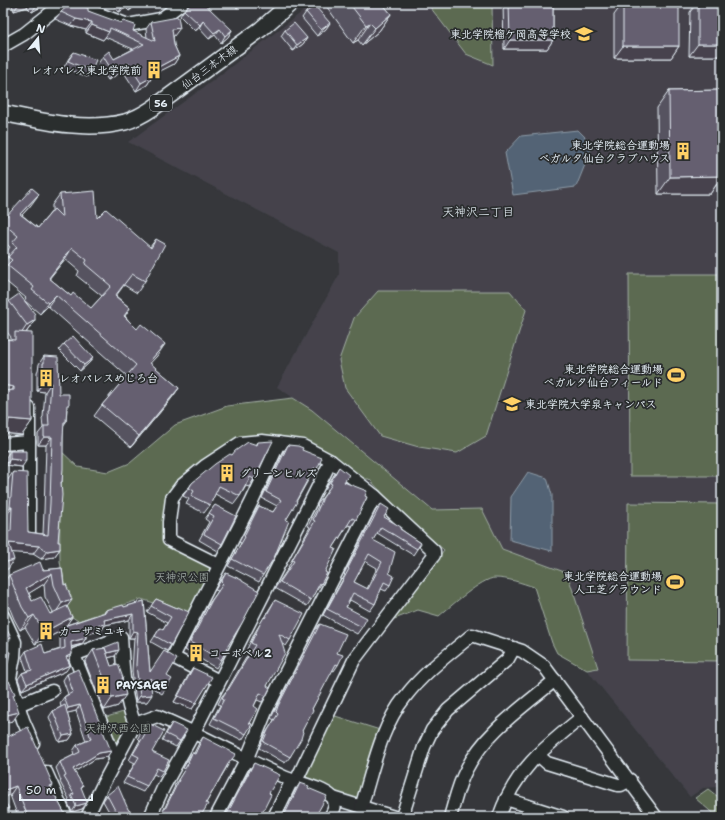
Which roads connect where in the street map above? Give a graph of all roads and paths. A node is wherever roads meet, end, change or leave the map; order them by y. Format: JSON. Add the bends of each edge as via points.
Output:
{"nodes":[{"id":1,"x":63,"y":3,"type":"edge"},
{"id":2,"x":71,"y":3,"type":"edge"},
{"id":3,"x":182,"y":3,"type":"edge"},
{"id":4,"x":288,"y":4,"type":"edge"},
{"id":5,"x":3,"y":46,"type":"edge"},
{"id":6,"x":3,"y":113,"type":"edge"},
{"id":7,"x":29,"y":395,"type":"edge"},
{"id":8,"x":29,"y":442,"type":"junction"},
{"id":9,"x":279,"y":443,"type":"junction"},
{"id":10,"x":3,"y":444,"type":"edge"},
{"id":11,"x":331,"y":461,"type":"junction"},
{"id":12,"x":375,"y":496,"type":"junction"},
{"id":13,"x":29,"y":533,"type":"edge"},
{"id":14,"x":219,"y":565,"type":"junction"},
{"id":15,"x":3,"y":616,"type":"edge"},
{"id":16,"x":514,"y":648,"type":"junction"},
{"id":17,"x":555,"y":680,"type":"junction"},
{"id":18,"x":219,"y":681,"type":"junction"},
{"id":19,"x":52,"y":691,"type":"dead end"},
{"id":20,"x":18,"y":705,"type":"junction"},
{"id":21,"x":582,"y":717,"type":"junction"},
{"id":22,"x":135,"y":724,"type":"junction"},
{"id":23,"x":194,"y":732,"type":"junction"},
{"id":24,"x":538,"y":755,"type":"junction"},
{"id":25,"x":247,"y":758,"type":"junction"},
{"id":26,"x":116,"y":760,"type":"junction"},
{"id":27,"x":294,"y":780,"type":"junction"},
{"id":28,"x":630,"y":780,"type":"junction"},
{"id":29,"x":332,"y":798,"type":"junction"},
{"id":30,"x":506,"y":799,"type":"junction"},
{"id":31,"x":362,"y":807,"type":"junction"},
{"id":32,"x":66,"y":817,"type":"edge"},
{"id":33,"x":87,"y":817,"type":"edge"},
{"id":34,"x":150,"y":817,"type":"edge"},
{"id":35,"x":216,"y":817,"type":"edge"},
{"id":36,"x":274,"y":817,"type":"edge"},
{"id":37,"x":330,"y":817,"type":"edge"},
{"id":38,"x":394,"y":817,"type":"edge"},
{"id":39,"x":402,"y":817,"type":"edge"},
{"id":40,"x":450,"y":817,"type":"edge"},
{"id":41,"x":498,"y":817,"type":"edge"},
{"id":42,"x":563,"y":817,"type":"edge"},
{"id":43,"x":656,"y":817,"type":"edge"}],
"edges":[{"from":1,"to":5,"type":"street","via":[[24,34]]},
{"from":2,"to":3,"type":"street","via":[[128,25],[160,19]]},
{"from":4,"to":6,"type":"main road","name":"仙台三本木線","number":"56","via":[[261,29],[153,108],[125,122],[96,126],[70,125]]},
{"from":7,"to":8,"type":"street"},
{"from":8,"to":10,"type":"street"},
{"from":8,"to":13,"type":"street"},
{"from":9,"to":11,"type":"street","via":[[303,446]]},
{"from":9,"to":14,"type":"street"},
{"from":9,"to":14,"type":"street","via":[[240,443],[199,471],[181,486],[172,498],[169,540]]},
{"from":11,"to":12,"type":"street"},
{"from":11,"to":18,"type":"street"},
{"from":12,"to":25,"type":"street","via":[[267,709]]},
{"from":12,"to":27,"type":"street","via":[[434,551],[434,556],[354,660]]},
{"from":14,"to":18,"type":"street","via":[[173,657]]},
{"from":15,"to":20,"type":"street","via":[[15,642],[10,678]]},
{"from":16,"to":17,"type":"street","via":[[540,662]]},
{"from":16,"to":31,"type":"street","via":[[472,635],[421,679],[405,696],[388,724]]},
{"from":16,"to":39,"type":"street","via":[[508,659],[448,710],[432,730],[424,747]]},
{"from":17,"to":21,"type":"street"},
{"from":17,"to":40,"type":"street","via":[[503,724],[478,751],[465,772]]},
{"from":18,"to":23,"type":"street"},
{"from":19,"to":20,"type":"street"},
{"from":20,"to":32,"type":"street"},
{"from":21,"to":24,"type":"street"},
{"from":21,"to":28,"type":"street"},
{"from":22,"to":23,"type":"street","via":[[157,716]]},
{"from":22,"to":26,"type":"street"},
{"from":22,"to":26,"type":"street","via":[[125,691],[121,637],[74,655]]},
{"from":23,"to":25,"type":"street"},
{"from":23,"to":34,"type":"street"},
{"from":24,"to":28,"type":"street","via":[[547,763],[618,785]]},
{"from":24,"to":30,"type":"street","via":[[520,774]]},
{"from":25,"to":27,"type":"street"},
{"from":25,"to":35,"type":"street"},
{"from":26,"to":33,"type":"street"},
{"from":27,"to":29,"type":"street"},
{"from":27,"to":36,"type":"street"},
{"from":28,"to":43,"type":"street"},
{"from":29,"to":31,"type":"street"},
{"from":29,"to":37,"type":"street","via":[[335,807]]},
{"from":30,"to":41,"type":"street"},
{"from":30,"to":42,"type":"street"},
{"from":31,"to":38,"type":"street"}]}
